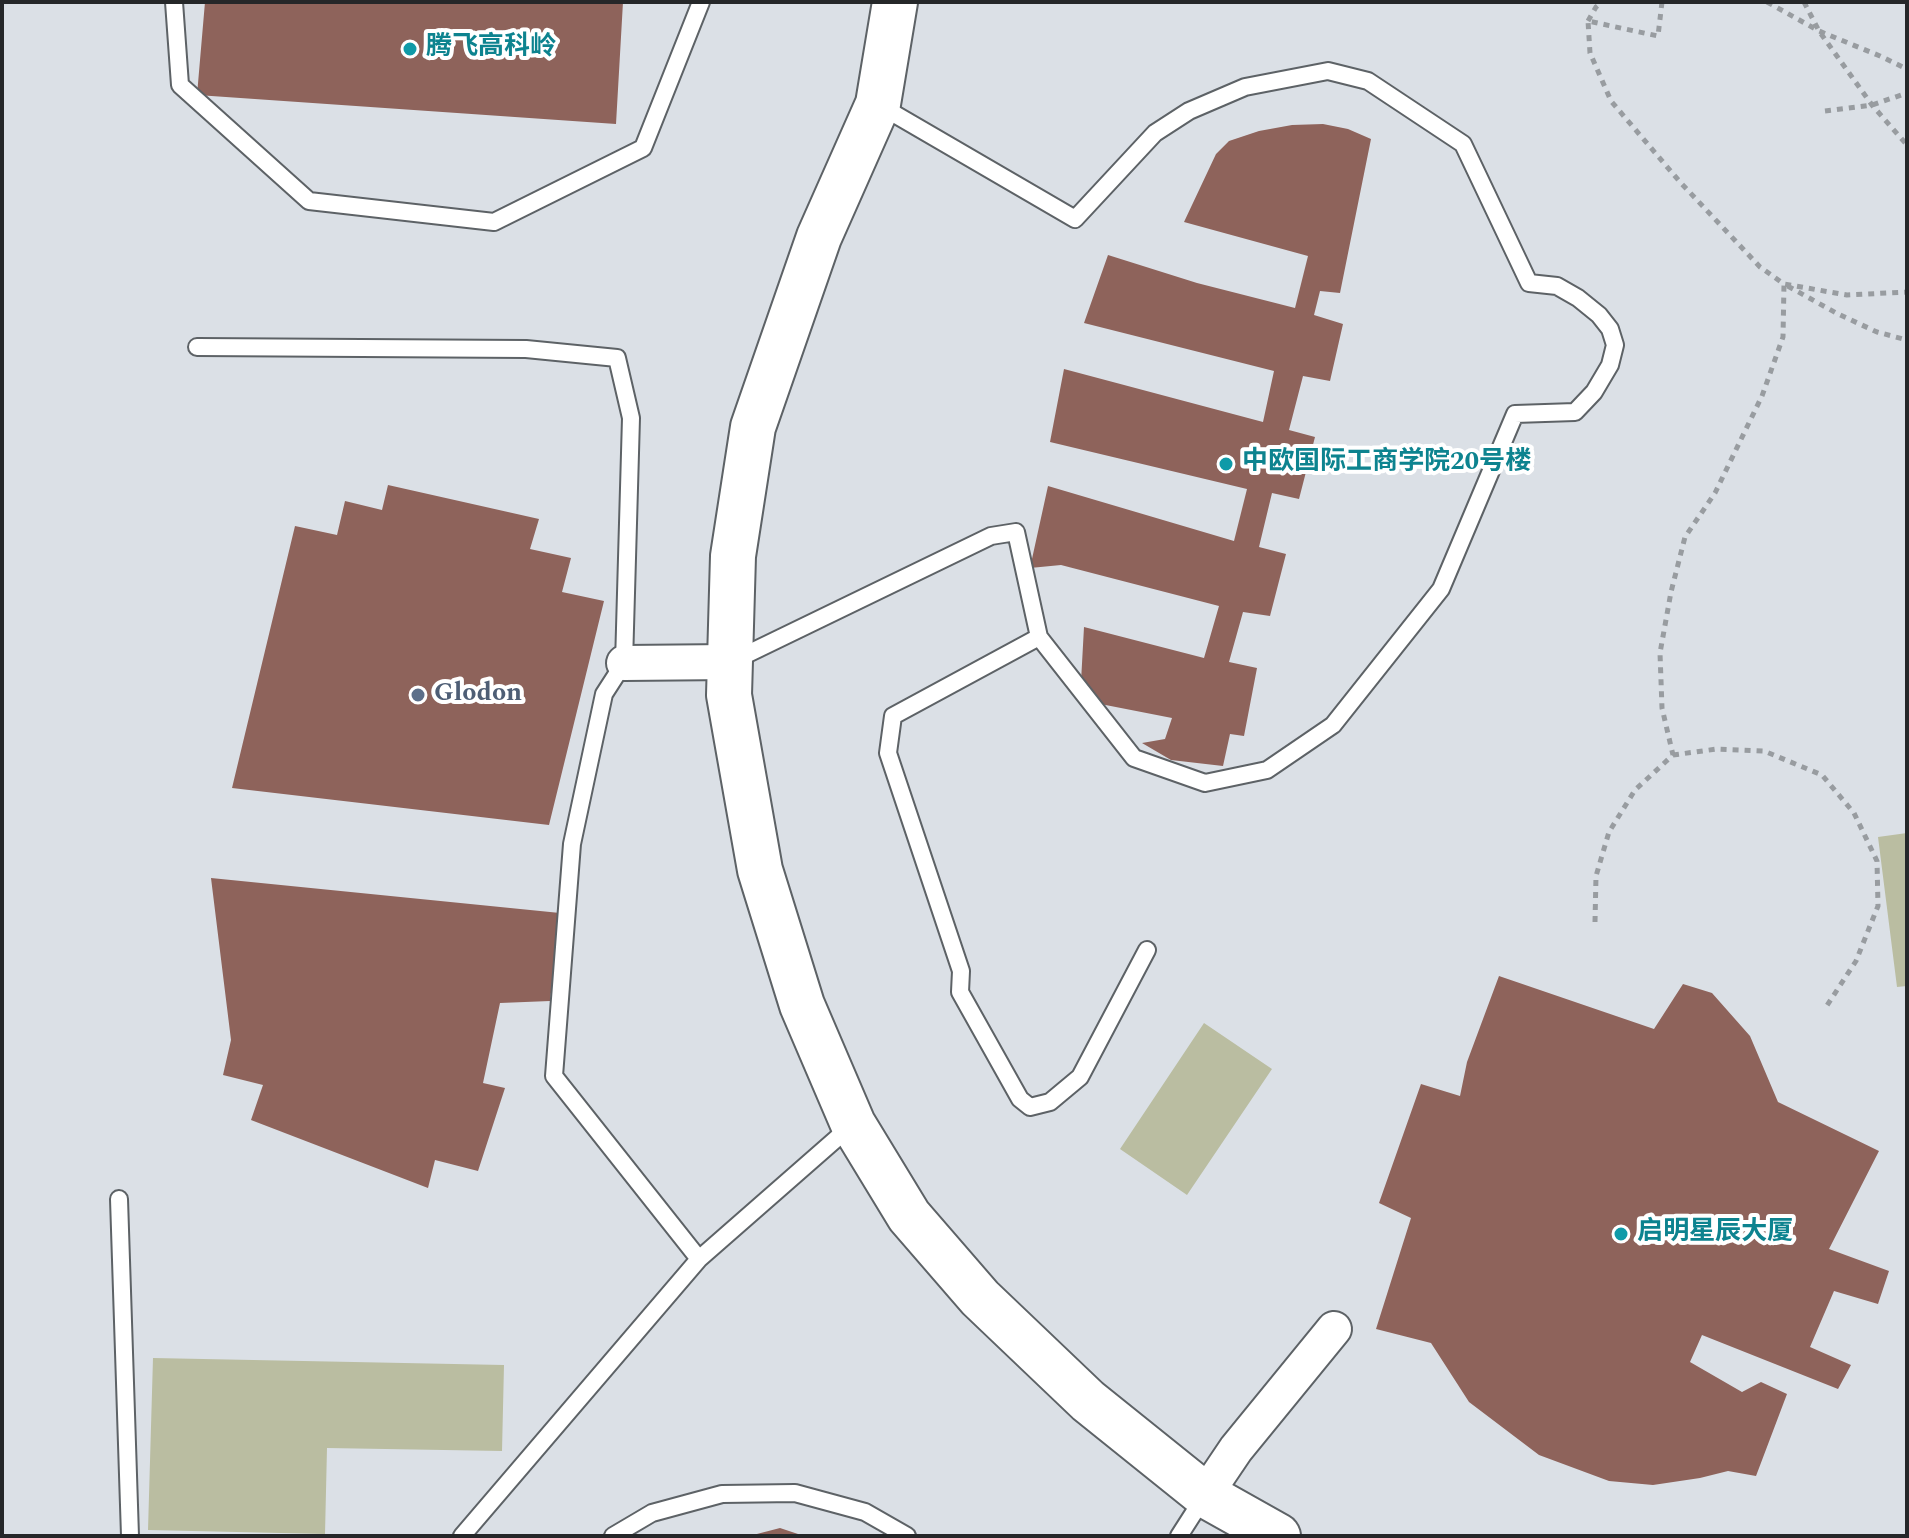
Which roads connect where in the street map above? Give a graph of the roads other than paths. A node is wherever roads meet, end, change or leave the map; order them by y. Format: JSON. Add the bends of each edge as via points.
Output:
{"nodes":[{"id":1,"x":174,"y":2,"type":"edge"},
{"id":2,"x":701,"y":2,"type":"edge"},
{"id":3,"x":895,"y":2,"type":"edge"},
{"id":4,"x":878,"y":104,"type":"junction"},
{"id":5,"x":197,"y":347,"type":"dead end"},
{"id":6,"x":1039,"y":637,"type":"junction"},
{"id":7,"x":730,"y":662,"type":"junction"},
{"id":8,"x":624,"y":663,"type":"junction"},
{"id":9,"x":1147,"y":950,"type":"dead end"},
{"id":10,"x":853,"y":1124,"type":"junction"},
{"id":11,"x":119,"y":1199,"type":"dead end"},
{"id":12,"x":699,"y":1259,"type":"junction"},
{"id":13,"x":1334,"y":1329,"type":"dead end"},
{"id":14,"x":1205,"y":1495,"type":"junction"},
{"id":15,"x":130,"y":1536,"type":"edge"},
{"id":16,"x":462,"y":1536,"type":"edge"},
{"id":17,"x":613,"y":1536,"type":"edge"},
{"id":18,"x":907,"y":1536,"type":"edge"},
{"id":19,"x":1179,"y":1536,"type":"edge"},
{"id":20,"x":1278,"y":1536,"type":"edge"}],
"edges":[{"from":1,"to":2,"type":"lane","via":[[180,85],[309,201],[494,222],[643,148]]},
{"from":3,"to":4,"type":"street"},
{"from":4,"to":6,"type":"lane","via":[[1075,219],[1155,133],[1189,111],[1245,87],[1328,71],[1368,81],[1463,144],[1529,283],[1557,286],[1578,298],[1599,315],[1615,345],[1594,392],[1575,412],[1515,414],[1441,589],[1333,725],[1267,770],[1205,783],[1134,758]]},
{"from":4,"to":7,"type":"street","via":[[819,237],[753,427],[733,556]]},
{"from":5,"to":8,"type":"lane","via":[[526,349],[617,358],[631,418]]},
{"from":6,"to":7,"type":"lane","via":[[1016,532],[991,536]]},
{"from":6,"to":9,"type":"lane","via":[[893,716],[888,753],[961,971],[960,992],[1020,1099],[1030,1107],[1050,1102],[1080,1077]]},
{"from":7,"to":8,"type":"street"},
{"from":7,"to":10,"type":"street","via":[[729,695],[760,870],[802,1005]]},
{"from":8,"to":12,"type":"lane","via":[[604,694],[572,844],[554,1076]]},
{"from":10,"to":12,"type":"lane"},
{"from":10,"to":14,"type":"street","via":[[909,1216],[980,1298],[1088,1401]]},
{"from":11,"to":15,"type":"lane"},
{"from":12,"to":16,"type":"lane"},
{"from":13,"to":14,"type":"street"},
{"from":14,"to":19,"type":"lane"},
{"from":14,"to":20,"type":"street"},
{"from":17,"to":18,"type":"lane","via":[[652,1513],[722,1494],[795,1493],[865,1512]]}]}
